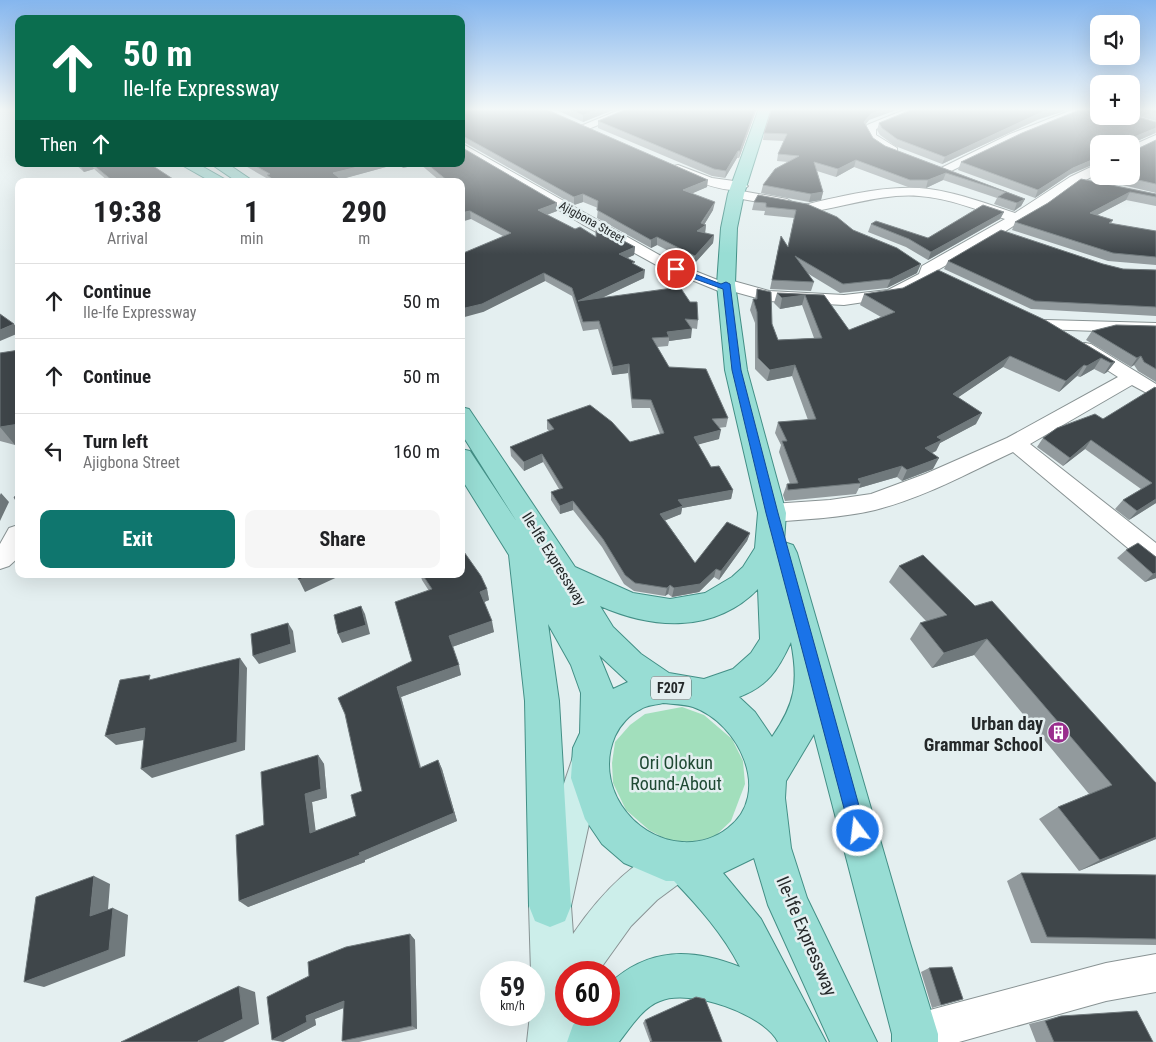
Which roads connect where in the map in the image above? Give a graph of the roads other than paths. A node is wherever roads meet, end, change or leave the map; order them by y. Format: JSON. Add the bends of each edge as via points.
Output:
{"nodes":[{"id":1,"x":479,"y":157,"type":"edge"},
{"id":2,"x":750,"y":157,"type":"edge"},
{"id":3,"x":966,"y":157,"type":"edge"},
{"id":4,"x":663,"y":162,"type":"edge"},
{"id":5,"x":193,"y":167,"type":"edge"},
{"id":6,"x":223,"y":167,"type":"edge"},
{"id":7,"x":1090,"y":172,"type":"edge"},
{"id":8,"x":960,"y":177,"type":"edge"},
{"id":9,"x":215,"y":178,"type":"edge"},
{"id":10,"x":241,"y":178,"type":"edge"},
{"id":11,"x":1075,"y":180,"type":"junction"},
{"id":12,"x":1090,"y":183,"type":"edge"},
{"id":13,"x":739,"y":190,"type":"junction"},
{"id":14,"x":1021,"y":200,"type":"edge"},
{"id":15,"x":1038,"y":206,"type":"junction"},
{"id":16,"x":810,"y":208,"type":"junction"},
{"id":17,"x":833,"y":218,"type":"edge"},
{"id":18,"x":1016,"y":218,"type":"junction"},
{"id":19,"x":996,"y":231,"type":"junction"},
{"id":20,"x":1014,"y":237,"type":"edge"},
{"id":21,"x":921,"y":265,"type":"junction"},
{"id":22,"x":944,"y":277,"type":"edge"},
{"id":23,"x":726,"y":284,"type":"junction"},
{"id":24,"x":1029,"y":317,"type":"edge"},
{"id":25,"x":1046,"y":325,"type":"junction"},
{"id":26,"x":1156,"y":328,"type":"edge"},
{"id":27,"x":1132,"y":377,"type":"junction"},
{"id":28,"x":1156,"y":392,"type":"edge"},
{"id":29,"x":465,"y":420,"type":"edge"},
{"id":30,"x":1015,"y":443,"type":"junction"},
{"id":31,"x":465,"y":463,"type":"edge"},
{"id":32,"x":772,"y":513,"type":"junction"},
{"id":33,"x":12,"y":534,"type":"edge"},
{"id":34,"x":769,"y":549,"type":"junction"},
{"id":35,"x":523,"y":554,"type":"junction"},
{"id":36,"x":1156,"y":558,"type":"edge"},
{"id":37,"x":0,"y":559,"type":"edge"},
{"id":38,"x":563,"y":575,"type":"junction"},
{"id":39,"x":576,"y":645,"type":"junction"},
{"id":40,"x":808,"y":645,"type":"junction"},
{"id":41,"x":537,"y":652,"type":"junction"},
{"id":42,"x":663,"y":688,"type":"junction"},
{"id":43,"x":703,"y":694,"type":"junction"},
{"id":44,"x":593,"y":746,"type":"junction"},
{"id":45,"x":766,"y":787,"type":"junction"},
{"id":46,"x":679,"y":863,"type":"junction"},
{"id":47,"x":550,"y":906,"type":"junction"},
{"id":48,"x":556,"y":961,"type":"edge"},
{"id":49,"x":582,"y":961,"type":"edge"},
{"id":50,"x":1156,"y":973,"type":"edge"},
{"id":51,"x":795,"y":1029,"type":"edge"},
{"id":52,"x":915,"y":1038,"type":"edge"},
{"id":53,"x":590,"y":1042,"type":"edge"},
{"id":54,"x":854,"y":1042,"type":"edge"}],
"edges":[{"from":1,"to":23,"type":"street","name":"Ajigbona Street","via":[[665,264],[721,287]]},
{"from":2,"to":13,"type":"main road","number":"F207"},
{"from":3,"to":8,"type":"street","via":[[938,169]]},
{"from":4,"to":13,"type":"street","via":[[709,182]]},
{"from":5,"to":9,"type":"main road"},
{"from":6,"to":10,"type":"main road"},
{"from":7,"to":11,"type":"street"},
{"from":11,"to":12,"type":"street"},
{"from":11,"to":15,"type":"street"},
{"from":13,"to":16,"type":"street"},
{"from":13,"to":23,"type":"main road","number":"F207","via":[[729,228]]},
{"from":14,"to":15,"type":"street"},
{"from":15,"to":18,"type":"street"},
{"from":16,"to":17,"type":"street"},
{"from":16,"to":18,"type":"street","via":[[868,196],[915,192],[946,196]]},
{"from":18,"to":19,"type":"street"},
{"from":19,"to":20,"type":"street"},
{"from":19,"to":21,"type":"street"},
{"from":21,"to":22,"type":"street"},
{"from":21,"to":23,"type":"street","via":[[927,276],[892,294],[844,300],[768,296]]},
{"from":23,"to":32,"type":"main road","number":"F207","via":[[736,370]]},
{"from":24,"to":25,"type":"street"},
{"from":25,"to":26,"type":"street"},
{"from":25,"to":27,"type":"street"},
{"from":27,"to":28,"type":"street"},
{"from":27,"to":30,"type":"street"},
{"from":29,"to":38,"type":"main road","name":"Ile-Ife Expressway","number":"F207"},
{"from":30,"to":32,"type":"street","via":[[874,502],[830,510]]},
{"from":30,"to":36,"type":"street"},
{"from":31,"to":35,"type":"main road","name":"Ile-Ife Expressway","number":"F207"},
{"from":32,"to":34,"type":"main road","number":"F207"},
{"from":32,"to":40,"type":"main road","number":"F207"},
{"from":33,"to":37,"type":"street","via":[[11,549]]},
{"from":34,"to":38,"type":"main road","via":[[752,575],[734,591],[707,607],[675,611],[642,609]]},
{"from":34,"to":43,"type":"main road","number":"F207","via":[[776,641],[763,663],[744,680]]},
{"from":35,"to":39,"type":"main road","name":"Ile-Ife Expressway","number":"F207"},
{"from":35,"to":41,"type":"main road"},
{"from":38,"to":42,"type":"main road","name":"Ile-Ife Expressway","number":"F207","via":[[602,637],[629,664]]},
{"from":39,"to":41,"type":"main road"},
{"from":39,"to":44,"type":"main road","name":"Ile-Ife Expressway","number":"F207","via":[[598,693]]},
{"from":40,"to":45,"type":"main road","number":"F207","via":[[811,695],[801,724]]},
{"from":40,"to":52,"type":"main road"},
{"from":41,"to":47,"type":"main road"},
{"from":42,"to":43,"type":"main road","number":"F207"},
{"from":42,"to":44,"type":"main road","number":"F207","via":[[636,694],[613,709]]},
{"from":43,"to":45,"type":"main road","number":"F207","via":[[727,707],[746,726],[760,750]]},
{"from":44,"to":46,"type":"main road","number":"F207","via":[[591,787],[602,814],[620,836],[645,854]]},
{"from":44,"to":47,"type":"main road"},
{"from":45,"to":46,"type":"main road","number":"F207","via":[[758,824],[740,846],[714,860]]},
{"from":45,"to":54,"type":"main road","name":"Ile-Ife Expressway","number":"F207","via":[[771,848],[789,905]]},
{"from":46,"to":49,"type":"main road","via":[[649,878],[627,897],[598,932]]},
{"from":46,"to":51,"type":"main road","number":"F207","via":[[715,894],[746,934]]},
{"from":47,"to":48,"type":"main road"},
{"from":50,"to":52,"type":"street","via":[[1106,982]]},
{"from":51,"to":53,"type":"main road","via":[[747,992],[704,976],[677,974],[648,982],[606,1020]]}]}
